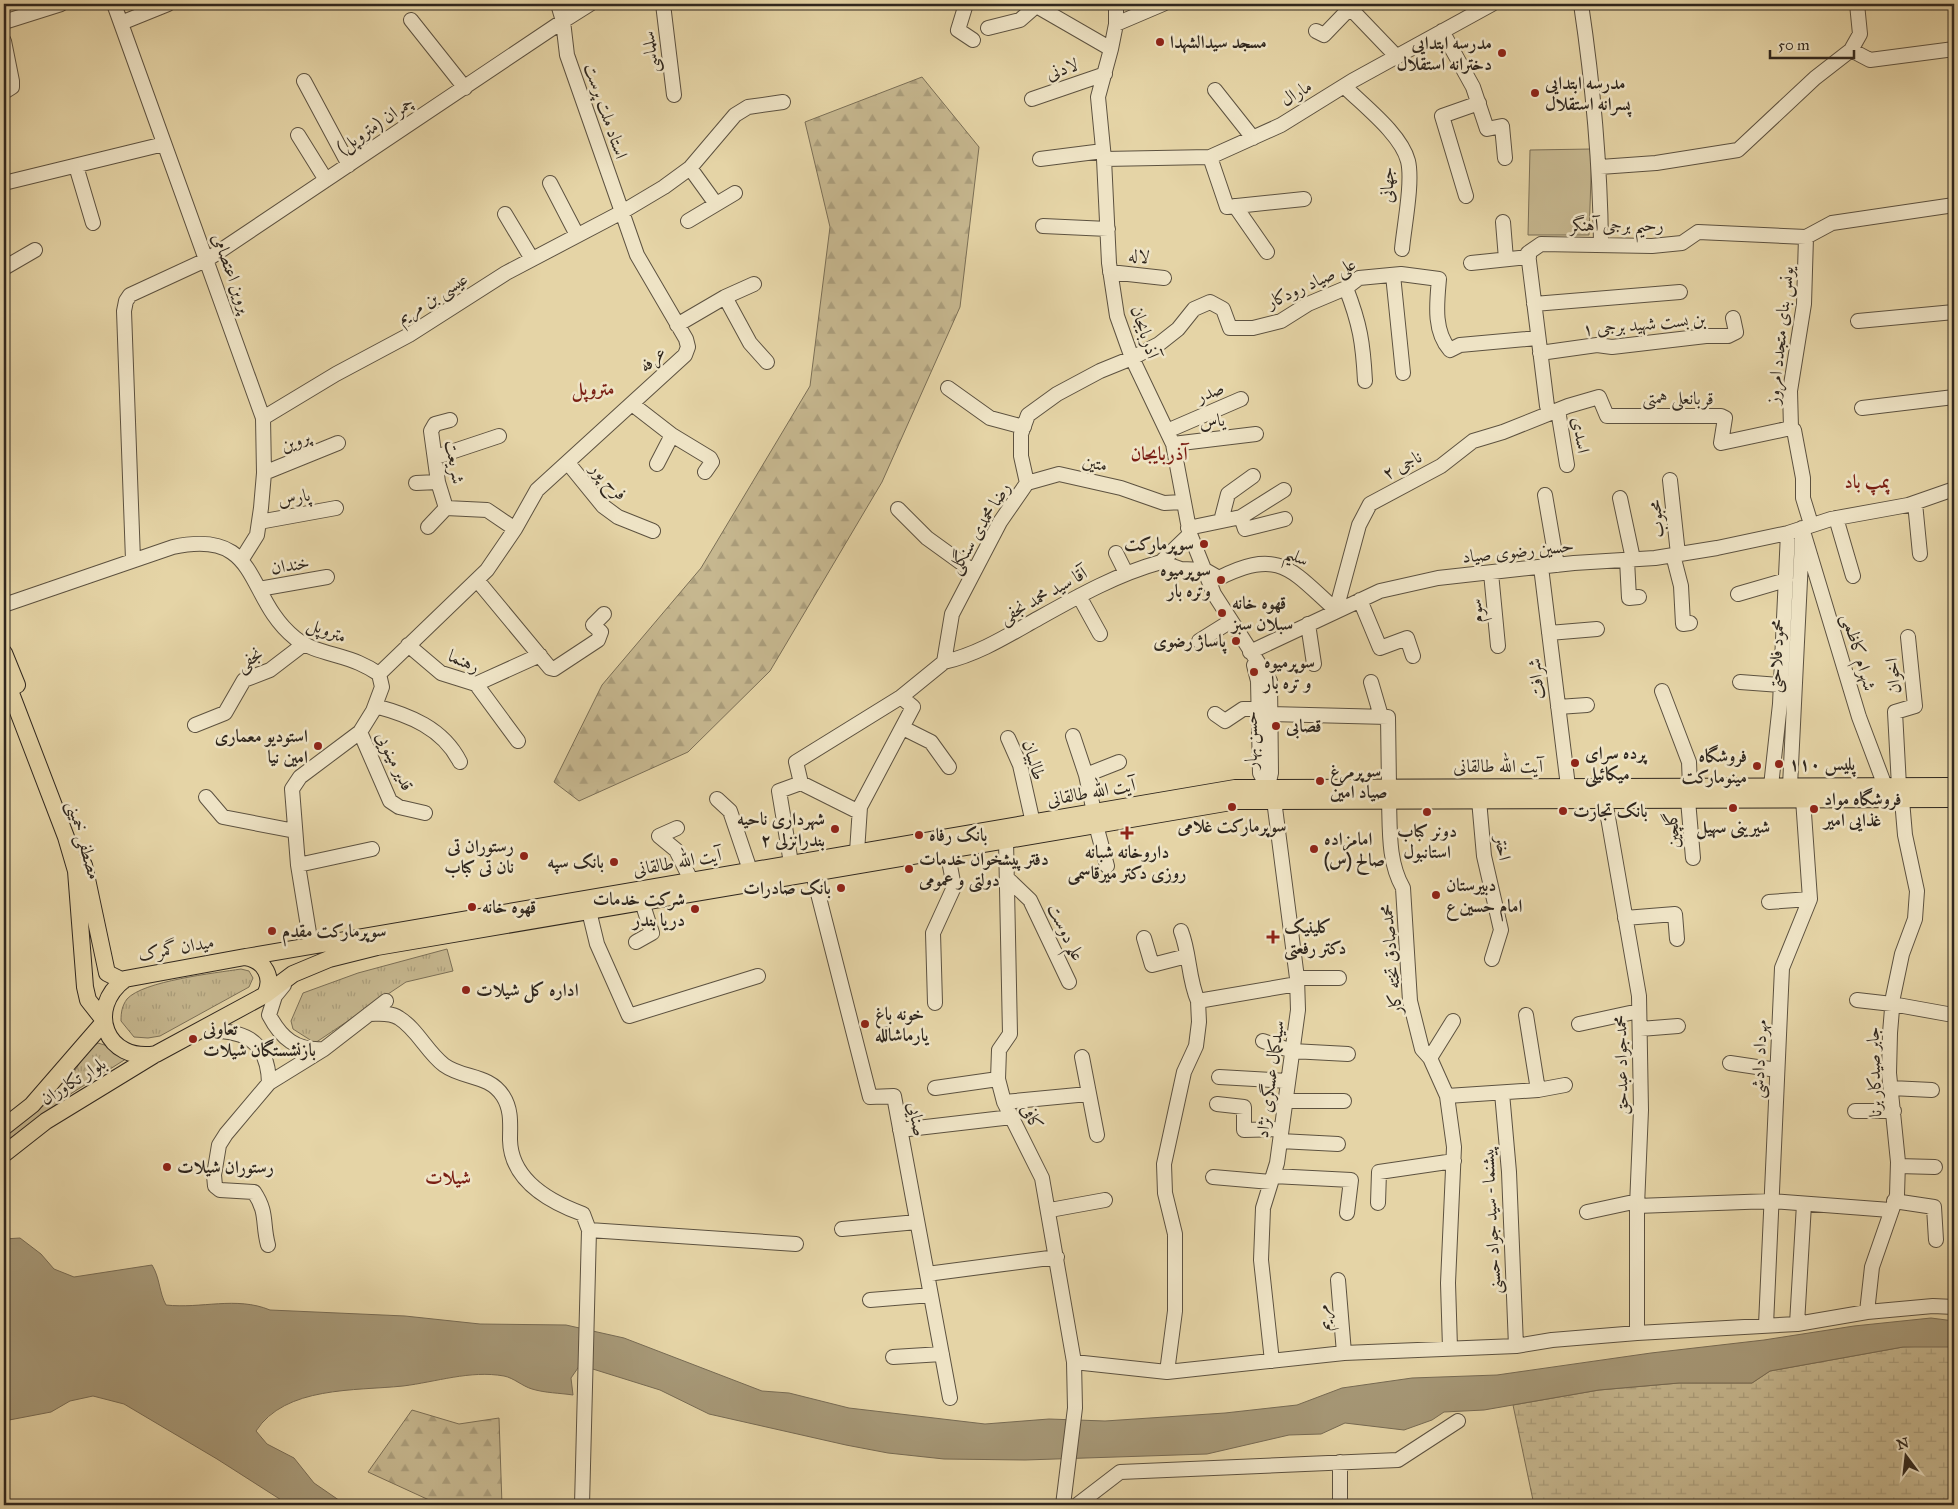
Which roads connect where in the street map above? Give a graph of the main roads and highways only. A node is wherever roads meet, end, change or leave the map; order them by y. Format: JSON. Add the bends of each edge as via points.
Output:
{"nodes":[{"id":1,"x":4,"y":654,"type":"edge"},
{"id":2,"x":4,"y":675,"type":"edge"},
{"id":3,"x":1954,"y":786,"type":"edge"},
{"id":4,"x":1895,"y":790,"type":"junction"},
{"id":5,"x":1389,"y":793,"type":"junction"},
{"id":6,"x":1689,"y":793,"type":"junction"},
{"id":7,"x":1794,"y":795,"type":"junction"},
{"id":8,"x":1954,"y":799,"type":"edge"},
{"id":9,"x":1095,"y":818,"type":"junction"},
{"id":10,"x":812,"y":867,"type":"junction"},
{"id":11,"x":284,"y":951,"type":"junction"},
{"id":12,"x":245,"y":957,"type":"junction"},
{"id":13,"x":310,"y":966,"type":"junction"},
{"id":14,"x":107,"y":973,"type":"junction"},
{"id":15,"x":84,"y":974,"type":"junction"},
{"id":16,"x":123,"y":981,"type":"junction"},
{"id":17,"x":265,"y":995,"type":"junction"},
{"id":18,"x":103,"y":1021,"type":"junction"},
{"id":19,"x":156,"y":1054,"type":"junction"},
{"id":20,"x":4,"y":1127,"type":"edge"},
{"id":21,"x":9,"y":1150,"type":"edge"}],
"edges":[{"from":1,"to":14,"type":"main road","name":"مصطفی خمینی","via":[[79,848]]},
{"from":2,"to":15,"type":"main road","name":"مصطفی خمینی","via":[[73,862],[80,902]]},
{"from":3,"to":4,"type":"main road","name":"آیت الله طالقانی"},
{"from":4,"to":7,"type":"main road","name":"آیت الله طالقانی"},
{"from":4,"to":8,"type":"main road","name":"آیت الله طالقانی"},
{"from":5,"to":6,"type":"main road","name":"آیت الله طالقانی","via":[[1568,786]]},
{"from":5,"to":6,"type":"main road","name":"آیت الله طالقانی","via":[[1479,800],[1605,800]]},
{"from":5,"to":9,"type":"main road","name":"آیت الله طالقانی","via":[[1271,793],[1235,788]]},
{"from":6,"to":7,"type":"main road","name":"آیت الله طالقانی"},
{"from":6,"to":7,"type":"main road","name":"آیت الله طالقانی","via":[[1771,786]]},
{"from":9,"to":10,"type":"main road","name":"آیت الله طالقانی","via":[[1006,840]]},
{"from":9,"to":10,"type":"main road","name":"آیت الله طالقانی","via":[[1033,823],[857,852]]},
{"from":10,"to":11,"type":"main road","name":"آیت الله طالقانی","via":[[791,863]]},
{"from":10,"to":13,"type":"main road","name":"آیت الله طالقانی","via":[[642,902],[377,947]]},
{"from":11,"to":12,"type":"main road","name":"آیت الله طالقانی"},
{"from":11,"to":13,"type":"main road","via":[[280,960],[284,966]]},
{"from":12,"to":16,"type":"main road","name":"میدان گمرک","via":[[134,976]]},
{"from":12,"to":17,"type":"main road","via":[[261,963],[268,973],[269,985]]},
{"from":13,"to":17,"type":"main road","name":"آیت الله طالقانی"},
{"from":14,"to":15,"type":"main road","via":[[104,980],[96,983],[88,981]]},
{"from":14,"to":16,"type":"main road"},
{"from":15,"to":18,"type":"main road","name":"مصطفی خمینی","via":[[88,1000]]},
{"from":16,"to":18,"type":"main road","name":"میدان گمرک","via":[[110,992]]},
{"from":17,"to":19,"type":"main road"},
{"from":18,"to":19,"type":"main road","via":[[111,1040],[126,1052],[146,1056]]},
{"from":18,"to":20,"type":"main road","name":"بلوار تکاوران","via":[[32,1105]]},
{"from":19,"to":21,"type":"main road","name":"بلوار تکاوران","via":[[46,1121]]}]}
